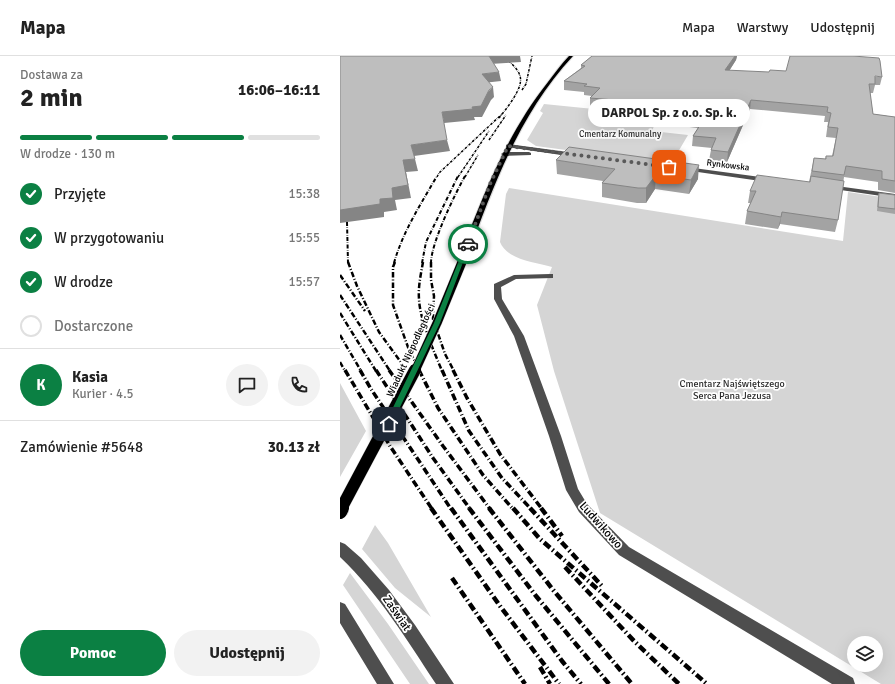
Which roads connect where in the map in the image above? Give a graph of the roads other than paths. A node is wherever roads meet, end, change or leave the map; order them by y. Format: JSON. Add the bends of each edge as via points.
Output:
{"nodes":[{"id":1,"x":571,"y":56,"type":"edge"},
{"id":2,"x":574,"y":61,"type":"dead end"},
{"id":3,"x":559,"y":71,"type":"junction"},
{"id":4,"x":508,"y":146,"type":"junction"},
{"id":5,"x":559,"y":153,"type":"junction"},
{"id":6,"x":504,"y":154,"type":"junction"},
{"id":7,"x":581,"y":156,"type":"edge"},
{"id":8,"x":676,"y":168,"type":"edge"},
{"id":9,"x":777,"y":181,"type":"edge"},
{"id":10,"x":822,"y":186,"type":"edge"},
{"id":11,"x":895,"y":196,"type":"edge"},
{"id":12,"x":550,"y":276,"type":"dead end"},
{"id":13,"x":340,"y":512,"type":"edge"},
{"id":14,"x":340,"y":548,"type":"edge"},
{"id":15,"x":340,"y":609,"type":"edge"},
{"id":16,"x":386,"y":684,"type":"edge"},
{"id":17,"x":446,"y":684,"type":"edge"},
{"id":18,"x":847,"y":684,"type":"edge"}],
"edges":[{"from":1,"to":3,"type":"main road"},
{"from":2,"to":3,"type":"main road"},
{"from":3,"to":4,"type":"main road","name":"Wiadukt Niepodległości","via":[[536,98]]},
{"from":4,"to":5,"type":"street"},
{"from":4,"to":6,"type":"main road","name":"Wiadukt Niepodległości"},
{"from":5,"to":6,"type":"street"},
{"from":5,"to":7,"type":"street"},
{"from":6,"to":13,"type":"main road","name":"Wiadukt Niepodległości","bridge":true,"via":[[437,323],[408,386]]},
{"from":8,"to":9,"type":"street","name":"Rynkowska"},
{"from":10,"to":11,"type":"street"},
{"from":12,"to":18,"type":"street","name":"Ludwikowo","via":[[514,277],[497,286],[498,299],[519,336],[556,436],[572,490],[583,508],[624,550]]},
{"from":14,"to":17,"type":"street","name":"Zaświat","via":[[377,585]]},
{"from":15,"to":16,"type":"street"}]}
